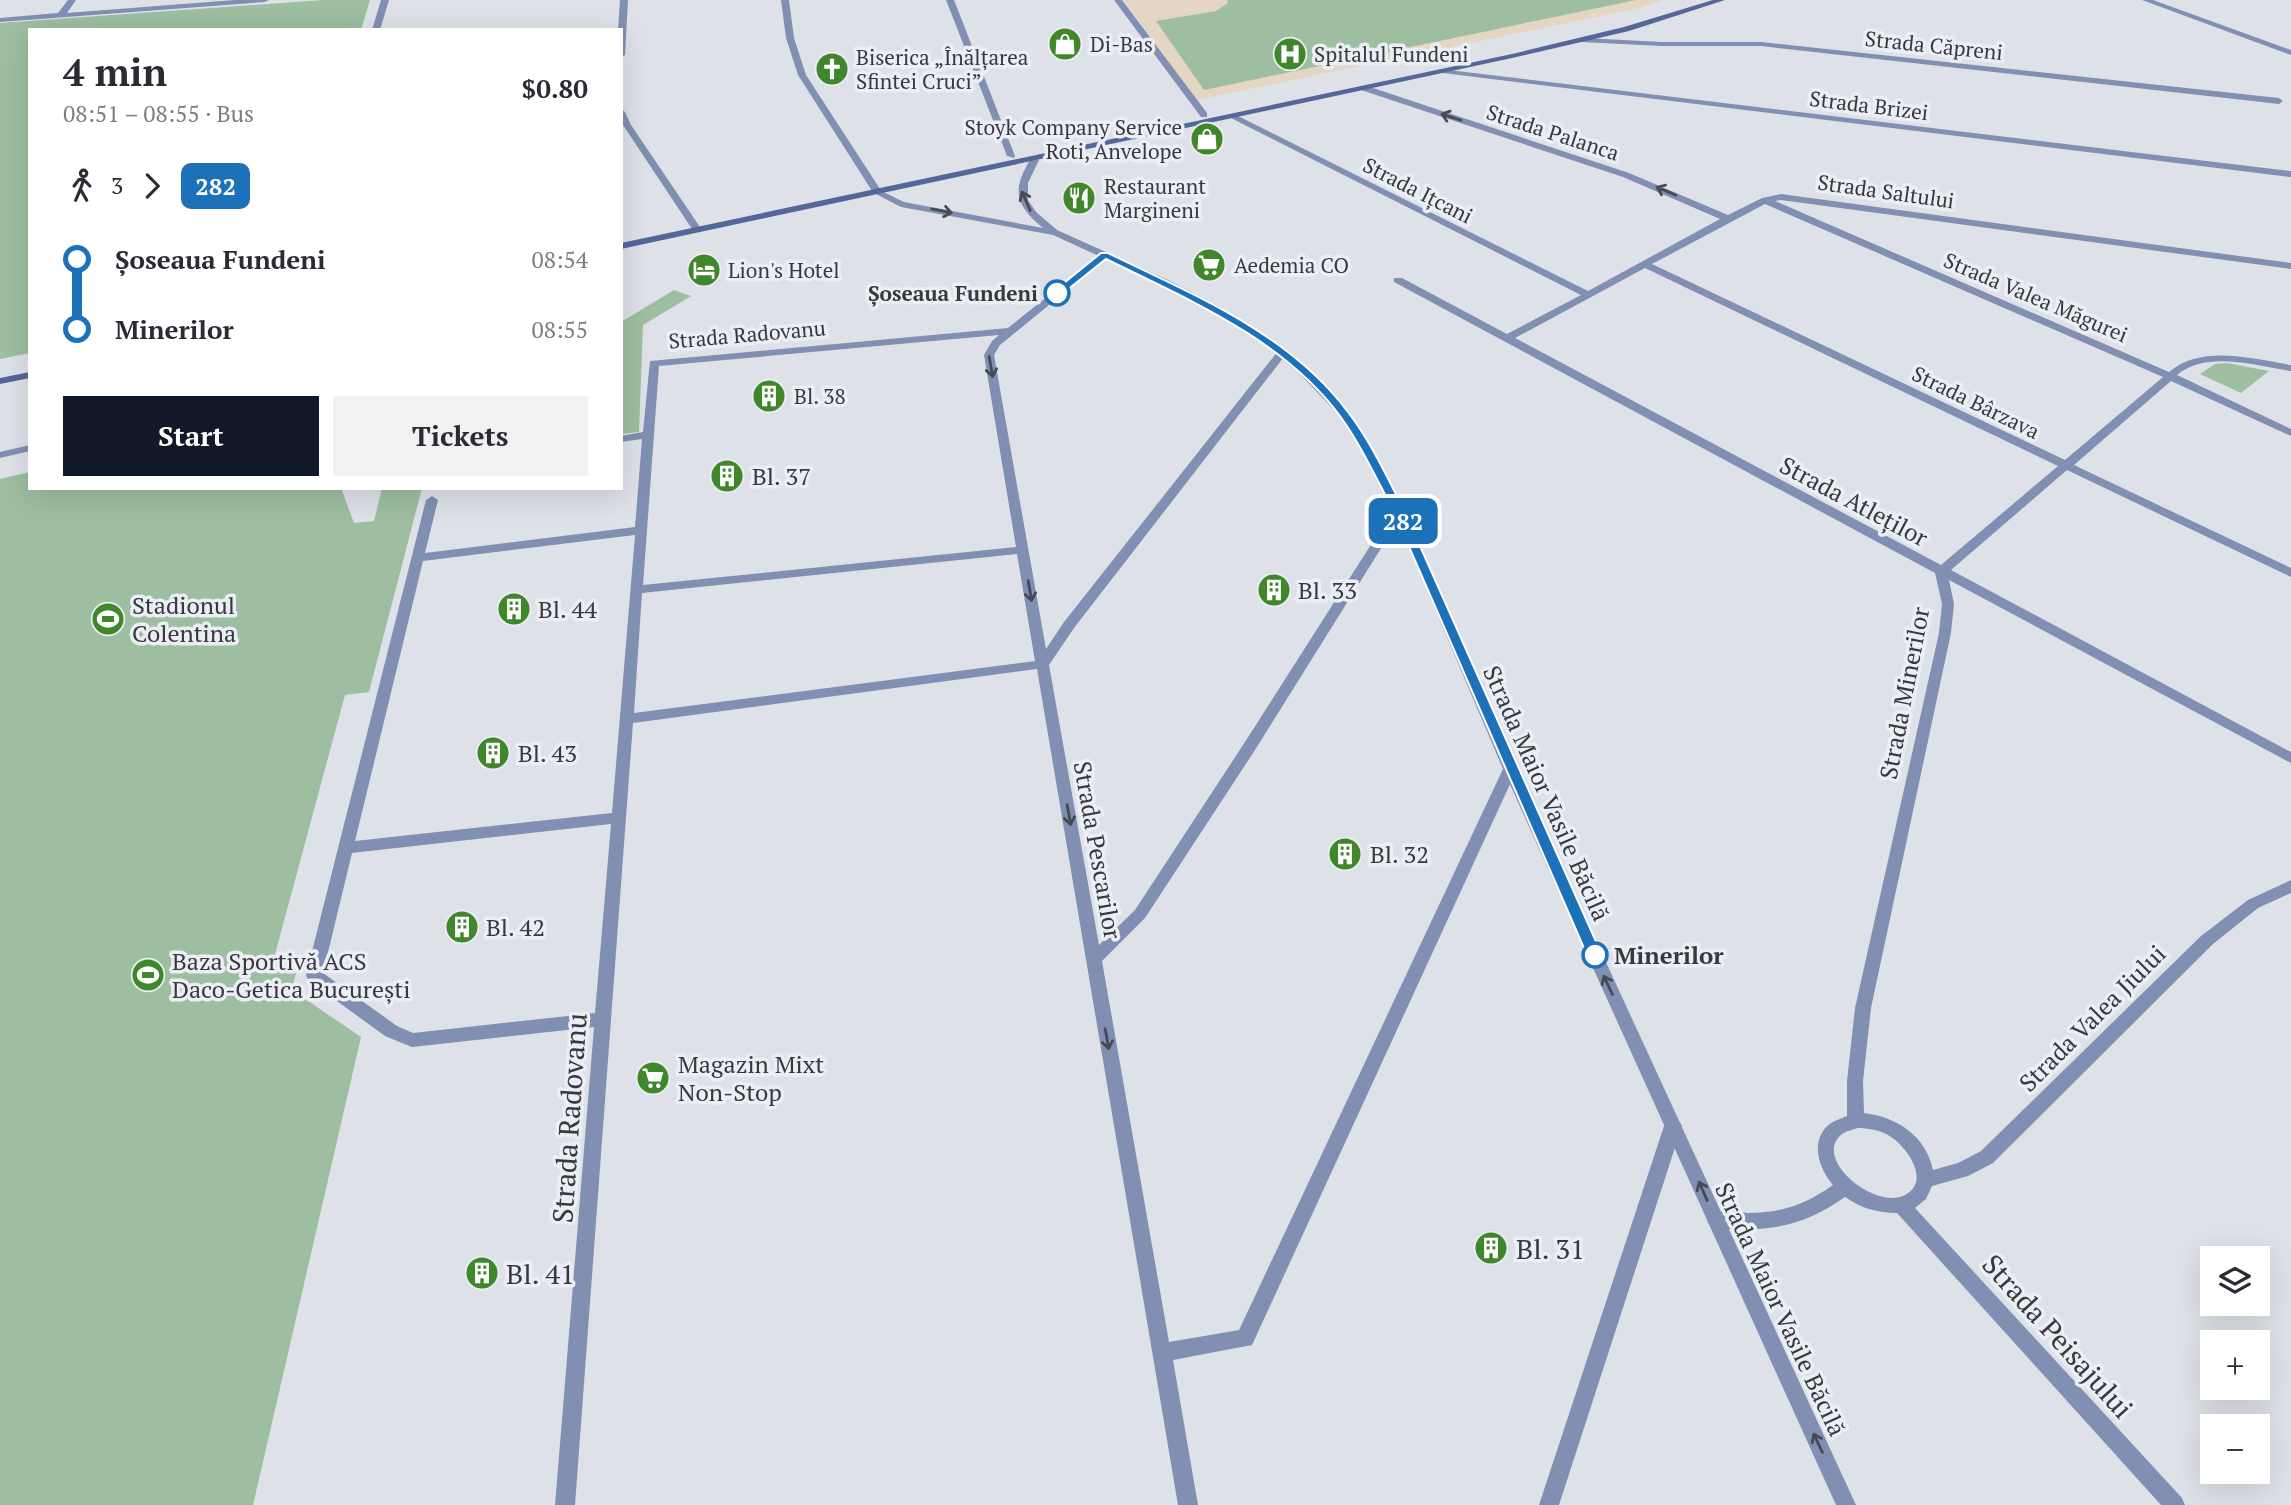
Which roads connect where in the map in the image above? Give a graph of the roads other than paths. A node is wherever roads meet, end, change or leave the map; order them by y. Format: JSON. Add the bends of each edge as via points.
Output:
{"nodes":[{"id":1,"x":72,"y":0,"type":"edge"},
{"id":2,"x":265,"y":0,"type":"edge"},
{"id":3,"x":385,"y":0,"type":"edge"},
{"id":4,"x":624,"y":0,"type":"edge"},
{"id":5,"x":785,"y":0,"type":"edge"},
{"id":6,"x":950,"y":0,"type":"edge"},
{"id":7,"x":1118,"y":0,"type":"edge"},
{"id":8,"x":1697,"y":0,"type":"edge"},
{"id":9,"x":1721,"y":0,"type":"edge"},
{"id":10,"x":2146,"y":0,"type":"edge"},
{"id":11,"x":61,"y":15,"type":"junction"},
{"id":12,"x":0,"y":20,"type":"edge"},
{"id":13,"x":377,"y":28,"type":"edge"},
{"id":14,"x":622,"y":28,"type":"edge"},
{"id":15,"x":1584,"y":40,"type":"junction"},
{"id":16,"x":2291,"y":53,"type":"edge"},
{"id":17,"x":1443,"y":71,"type":"junction"},
{"id":18,"x":1364,"y":88,"type":"junction"},
{"id":19,"x":2279,"y":101,"type":"dead end"},
{"id":20,"x":1204,"y":115,"type":"junction"},
{"id":21,"x":623,"y":116,"type":"edge"},
{"id":22,"x":1233,"y":117,"type":"junction"},
{"id":23,"x":1011,"y":156,"type":"junction"},
{"id":24,"x":1034,"y":160,"type":"junction"},
{"id":25,"x":2291,"y":174,"type":"edge"},
{"id":26,"x":875,"y":189,"type":"junction"},
{"id":27,"x":1765,"y":200,"type":"junction"},
{"id":28,"x":1728,"y":219,"type":"junction"},
{"id":29,"x":695,"y":226,"type":"junction"},
{"id":30,"x":1056,"y":233,"type":"junction"},
{"id":31,"x":623,"y":238,"type":"edge"},
{"id":32,"x":623,"y":245,"type":"edge"},
{"id":33,"x":1105,"y":255,"type":"junction"},
{"id":34,"x":1644,"y":264,"type":"junction"},
{"id":35,"x":2291,"y":266,"type":"edge"},
{"id":36,"x":1398,"y":280,"type":"dead end"},
{"id":37,"x":1587,"y":295,"type":"junction"},
{"id":38,"x":1010,"y":331,"type":"junction"},
{"id":39,"x":1508,"y":338,"type":"junction"},
{"id":40,"x":1282,"y":353,"type":"junction"},
{"id":41,"x":28,"y":366,"type":"edge"},
{"id":42,"x":2291,"y":368,"type":"edge"},
{"id":43,"x":0,"y":373,"type":"edge"},
{"id":44,"x":28,"y":374,"type":"edge"},
{"id":45,"x":2170,"y":376,"type":"junction"},
{"id":46,"x":0,"y":381,"type":"edge"},
{"id":47,"x":2291,"y":433,"type":"edge"},
{"id":48,"x":648,"y":435,"type":"junction"},
{"id":49,"x":623,"y":439,"type":"edge"},
{"id":50,"x":28,"y":448,"type":"edge"},
{"id":51,"x":0,"y":455,"type":"edge"},
{"id":52,"x":2065,"y":465,"type":"junction"},
{"id":53,"x":432,"y":500,"type":"dead end"},
{"id":54,"x":1399,"y":510,"type":"junction"},
{"id":55,"x":641,"y":530,"type":"junction"},
{"id":56,"x":1023,"y":551,"type":"junction"},
{"id":57,"x":418,"y":558,"type":"junction"},
{"id":58,"x":1941,"y":572,"type":"junction"},
{"id":59,"x":2291,"y":573,"type":"edge"},
{"id":60,"x":636,"y":590,"type":"junction"},
{"id":61,"x":1043,"y":664,"type":"junction"},
{"id":62,"x":626,"y":719,"type":"junction"},
{"id":63,"x":2291,"y":758,"type":"edge"},
{"id":64,"x":1510,"y":769,"type":"junction"},
{"id":65,"x":618,"y":818,"type":"junction"},
{"id":66,"x":346,"y":848,"type":"junction"},
{"id":67,"x":2291,"y":886,"type":"edge"},
{"id":68,"x":1093,"y":960,"type":"junction"},
{"id":69,"x":603,"y":1019,"type":"junction"},
{"id":70,"x":1856,"y":1120,"type":"junction"},
{"id":71,"x":1673,"y":1126,"type":"junction"},
{"id":72,"x":1926,"y":1180,"type":"junction"},
{"id":73,"x":1845,"y":1187,"type":"junction"},
{"id":74,"x":1901,"y":1205,"type":"junction"},
{"id":75,"x":1716,"y":1220,"type":"junction"},
{"id":76,"x":1162,"y":1353,"type":"junction"},
{"id":77,"x":565,"y":1505,"type":"edge"},
{"id":78,"x":1188,"y":1505,"type":"edge"},
{"id":79,"x":1549,"y":1505,"type":"edge"},
{"id":80,"x":1846,"y":1505,"type":"edge"},
{"id":81,"x":2175,"y":1505,"type":"edge"}],
"edges":[{"from":1,"to":11,"type":"street"},
{"from":2,"to":11,"type":"street"},
{"from":3,"to":13,"type":"street"},
{"from":4,"to":14,"type":"street"},
{"from":5,"to":26,"type":"street","via":[[790,38],[802,75]]},
{"from":6,"to":23,"type":"street"},
{"from":7,"to":20,"type":"street"},
{"from":8,"to":20,"type":"main road","via":[[1549,40]]},
{"from":9,"to":15,"type":"main road"},
{"from":10,"to":16,"type":"street"},
{"from":11,"to":12,"type":"street"},
{"from":15,"to":17,"type":"main road"},
{"from":15,"to":19,"type":"street","name":"Strada Căpreni","via":[[1760,44]]},
{"from":17,"to":18,"type":"main road"},
{"from":17,"to":25,"type":"street","name":"Strada Brizei"},
{"from":18,"to":22,"type":"main road"},
{"from":28,"to":18,"type":"street","name":"Strada Palanca","one_way":true,"via":[[1626,175]]},
{"from":20,"to":23,"type":"main road"},
{"from":21,"to":29,"type":"street"},
{"from":22,"to":24,"type":"main road"},
{"from":22,"to":37,"type":"street","name":"Strada Ițcani"},
{"from":23,"to":26,"type":"main road"},
{"from":24,"to":26,"type":"main road"},
{"from":30,"to":24,"type":"street","name":"Strada Maior Vasile Băcilă","one_way":true,"via":[[1022,201],[1021,183]]},
{"from":26,"to":29,"type":"main road"},
{"from":26,"to":30,"type":"street","name":"Strada Maior Vasile Băcilă","one_way":true,"via":[[901,204]]},
{"from":27,"to":28,"type":"street","name":"Strada Saltului"},
{"from":27,"to":35,"type":"street","name":"Strada Saltului","via":[[1801,198]]},
{"from":27,"to":45,"type":"street","name":"Strada Valea Măgurei"},
{"from":28,"to":34,"type":"street","name":"Strada Saltului"},
{"from":29,"to":31,"type":"main road"},
{"from":29,"to":32,"type":"main road"},
{"from":30,"to":33,"type":"street","name":"Strada Maior Vasile Băcilă"},
{"from":33,"to":38,"type":"street","name":"Strada Pescarilor"},
{"from":33,"to":40,"type":"street","name":"Strada Maior Vasile Băcilă","via":[[1214,308]]},
{"from":34,"to":37,"type":"street","name":"Strada Saltului"},
{"from":34,"to":52,"type":"street","name":"Strada Bârzava"},
{"from":36,"to":39,"type":"street","name":"Strada Atleților"},
{"from":37,"to":39,"type":"street","name":"Strada Saltului"},
{"from":38,"to":48,"type":"street","name":"Strada Radovanu","via":[[654,363]]},
{"from":38,"to":56,"type":"street","name":"Strada Pescarilor","one_way":true,"via":[[989,355]]},
{"from":39,"to":58,"type":"street","name":"Strada Atleților"},
{"from":40,"to":54,"type":"street","name":"Strada Maior Vasile Băcilă","via":[[1343,413]]},
{"from":40,"to":61,"type":"street"},
{"from":41,"to":43,"type":"main road"},
{"from":42,"to":45,"type":"street","via":[[2212,359],[2195,361]]},
{"from":44,"to":46,"type":"main road"},
{"from":45,"to":47,"type":"street","name":"Strada Valea Măgurei"},
{"from":45,"to":52,"type":"street"},
{"from":48,"to":49,"type":"street"},
{"from":48,"to":55,"type":"street","name":"Strada Radovanu"},
{"from":50,"to":51,"type":"street"},
{"from":52,"to":58,"type":"street"},
{"from":52,"to":59,"type":"street","name":"Strada Bârzava"},
{"from":53,"to":57,"type":"street"},
{"from":54,"to":64,"type":"street","name":"Strada Maior Vasile Băcilă"},
{"from":54,"to":68,"type":"street","via":[[1140,914]]},
{"from":55,"to":57,"type":"street"},
{"from":55,"to":60,"type":"street","name":"Strada Radovanu"},
{"from":56,"to":60,"type":"street"},
{"from":56,"to":61,"type":"street","name":"Strada Pescarilor","one_way":true},
{"from":57,"to":66,"type":"street"},
{"from":58,"to":63,"type":"street","name":"Strada Atleților"},
{"from":58,"to":70,"type":"street","name":"Strada Minerilor","via":[[1948,604],[1945,633],[1863,1008]]},
{"from":60,"to":62,"type":"street","name":"Strada Radovanu"},
{"from":61,"to":62,"type":"street"},
{"from":61,"to":68,"type":"street","name":"Strada Pescarilor","one_way":true},
{"from":62,"to":65,"type":"street","name":"Strada Radovanu"},
{"from":71,"to":64,"type":"street","name":"Strada Maior Vasile Băcilă","one_way":true},
{"from":64,"to":76,"type":"street","via":[[1245,1338]]},
{"from":65,"to":66,"type":"street"},
{"from":65,"to":69,"type":"street","name":"Strada Radovanu"},
{"from":66,"to":69,"type":"street","via":[[314,975],[391,1031],[412,1040]]},
{"from":67,"to":72,"type":"street","name":"Strada Valea Jiului","via":[[2253,904],[2207,940],[1987,1157]]},
{"from":68,"to":76,"type":"street","name":"Strada Pescarilor","one_way":true},
{"from":69,"to":77,"type":"street","name":"Strada Radovanu"},
{"from":70,"to":72,"type":"street","via":[[1873,1121],[1905,1137],[1918,1150]]},
{"from":70,"to":73,"type":"street","via":[[1831,1132],[1826,1144],[1826,1158]]},
{"from":75,"to":71,"type":"street","name":"Strada Maior Vasile Băcilă","one_way":true},
{"from":71,"to":79,"type":"street"},
{"from":72,"to":74,"type":"street","via":[[1913,1200]]},
{"from":73,"to":74,"type":"street","via":[[1872,1203]]},
{"from":73,"to":75,"type":"street","via":[[1793,1218]]},
{"from":74,"to":81,"type":"street","name":"Strada Peisajului"},
{"from":80,"to":75,"type":"street","name":"Strada Maior Vasile Băcilă","one_way":true},
{"from":76,"to":78,"type":"street","name":"Strada Pescarilor"}]}
